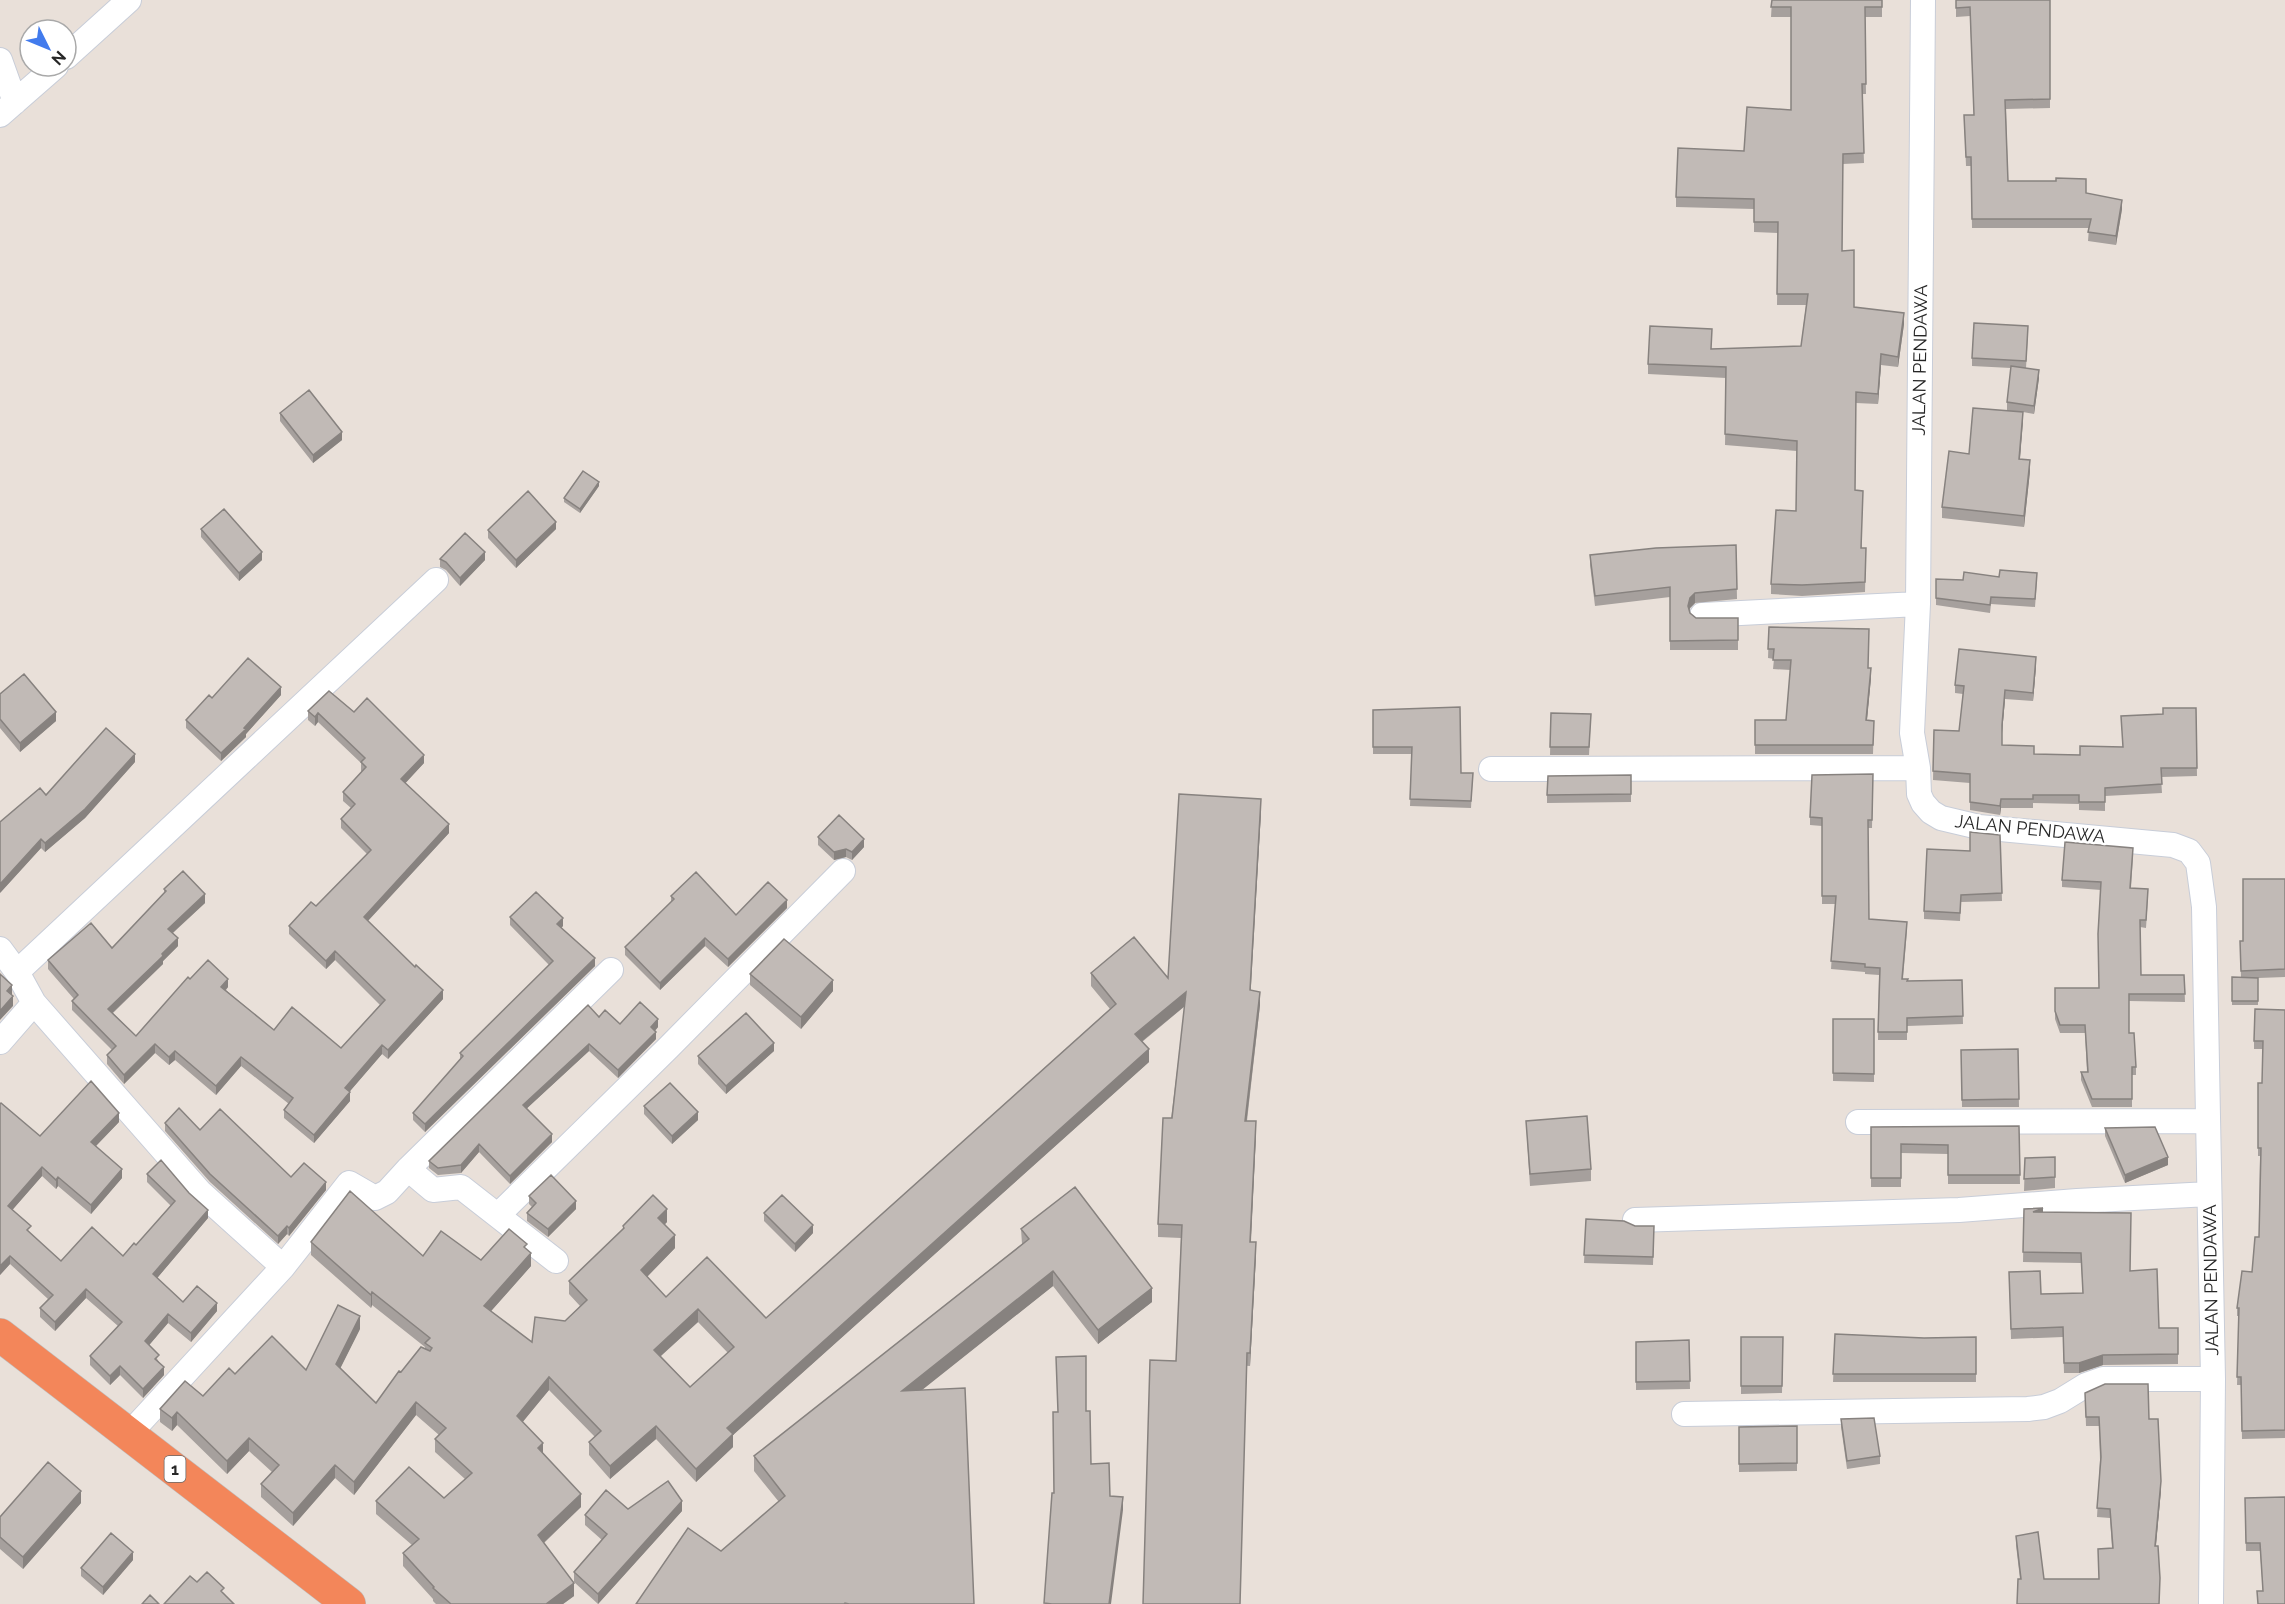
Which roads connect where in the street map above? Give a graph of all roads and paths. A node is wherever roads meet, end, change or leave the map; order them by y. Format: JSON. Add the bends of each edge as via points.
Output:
{"nodes":[{"id":1,"x":129,"y":0,"type":"edge"},
{"id":2,"x":1923,"y":0,"type":"edge"},
{"id":3,"x":78,"y":46,"type":"edge"},
{"id":4,"x":0,"y":60,"type":"edge"},
{"id":5,"x":42,"y":78,"type":"edge"},
{"id":6,"x":7,"y":109,"type":"edge"},
{"id":7,"x":435,"y":580,"type":"dead end"},
{"id":8,"x":1918,"y":604,"type":"junction"},
{"id":9,"x":1702,"y":615,"type":"edge"},
{"id":10,"x":1918,"y":768,"type":"junction"},
{"id":11,"x":1491,"y":769,"type":"dead end"},
{"id":12,"x":843,"y":871,"type":"dead end"},
{"id":13,"x":0,"y":949,"type":"edge"},
{"id":14,"x":611,"y":970,"type":"dead end"},
{"id":15,"x":17,"y":972,"type":"junction"},
{"id":16,"x":34,"y":1003,"type":"junction"},
{"id":17,"x":0,"y":1042,"type":"edge"},
{"id":18,"x":1858,"y":1122,"type":"dead end"},
{"id":19,"x":2208,"y":1122,"type":"junction"},
{"id":20,"x":408,"y":1169,"type":"junction"},
{"id":21,"x":2209,"y":1194,"type":"junction"},
{"id":22,"x":498,"y":1215,"type":"junction"},
{"id":23,"x":1635,"y":1220,"type":"dead end"},
{"id":24,"x":556,"y":1261,"type":"dead end"},
{"id":25,"x":283,"y":1267,"type":"junction"},
{"id":26,"x":0,"y":1335,"type":"edge"},
{"id":27,"x":2212,"y":1379,"type":"junction"},
{"id":28,"x":1684,"y":1414,"type":"dead end"},
{"id":29,"x":130,"y":1433,"type":"junction"},
{"id":30,"x":349,"y":1604,"type":"edge"},
{"id":31,"x":2211,"y":1604,"type":"edge"}],
"edges":[{"from":1,"to":3,"type":"street"},
{"from":2,"to":8,"type":"street","name":"JALAN PENDAWA"},
{"from":4,"to":6,"type":"street"},
{"from":5,"to":6,"type":"street"},
{"from":7,"to":15,"type":"street"},
{"from":8,"to":9,"type":"street"},
{"from":8,"to":10,"type":"street","name":"JALAN PENDAWA","via":[[1912,733]]},
{"from":10,"to":11,"type":"street"},
{"from":10,"to":19,"type":"street","name":"JALAN PENDAWA","via":[[1923,803],[1941,818],[1979,827],[2160,843],[2193,855],[2198,862],[2204,907]]},
{"from":12,"to":22,"type":"street"},
{"from":13,"to":15,"type":"street"},
{"from":14,"to":20,"type":"street"},
{"from":15,"to":16,"type":"street"},
{"from":16,"to":17,"type":"street"},
{"from":16,"to":25,"type":"street","via":[[200,1192]]},
{"from":18,"to":19,"type":"street"},
{"from":19,"to":21,"type":"street","name":"JALAN PENDAWA"},
{"from":20,"to":22,"type":"street","via":[[433,1190],[460,1186]]},
{"from":20,"to":25,"type":"street","via":[[380,1198],[371,1197],[349,1183]]},
{"from":21,"to":23,"type":"street","via":[[1959,1210]]},
{"from":21,"to":27,"type":"street","name":"JALAN PENDAWA"},
{"from":22,"to":24,"type":"street"},
{"from":25,"to":29,"type":"street"},
{"from":26,"to":29,"type":"highway","number":"1"},
{"from":27,"to":28,"type":"street","via":[[2103,1379],[2052,1404],[2028,1409]]},
{"from":27,"to":31,"type":"street","name":"JALAN PENDAWA"},
{"from":29,"to":30,"type":"highway","number":"1"}]}
